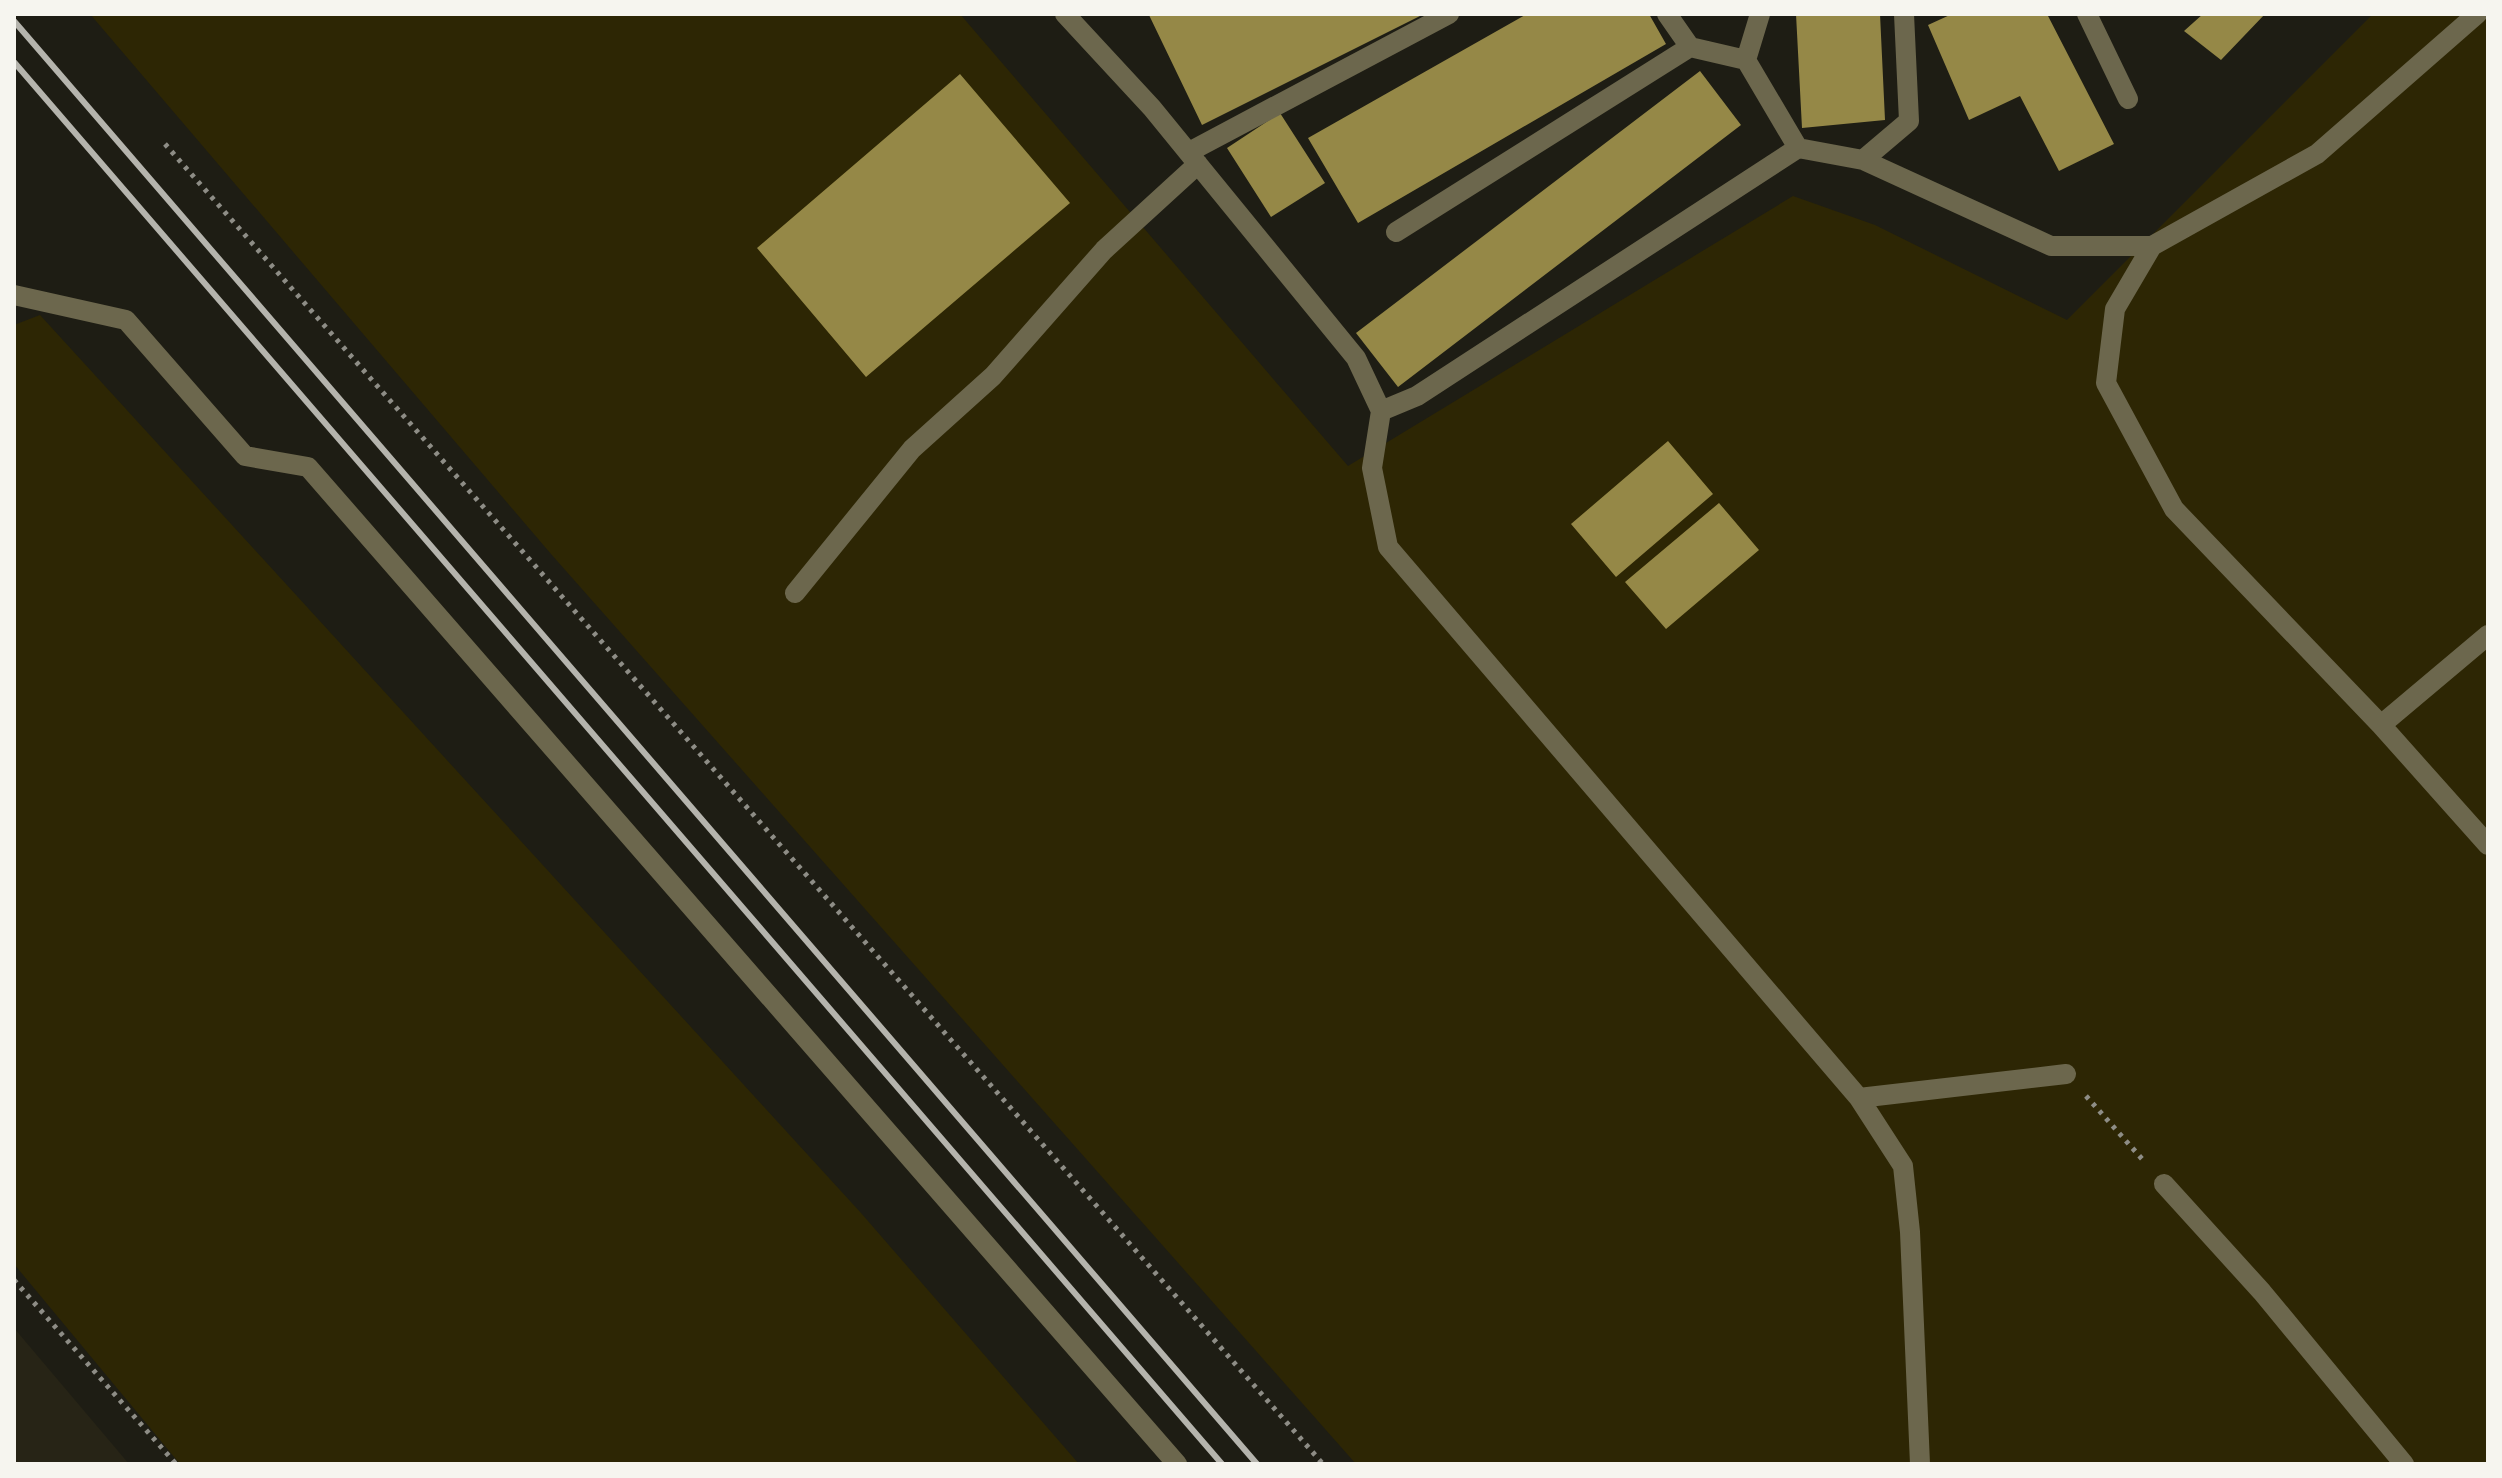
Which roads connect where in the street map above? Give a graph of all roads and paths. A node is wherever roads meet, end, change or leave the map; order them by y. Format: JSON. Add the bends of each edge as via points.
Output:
{"nodes":[{"id":1,"x":1065,"y":14,"type":"edge"},
{"id":2,"x":1449,"y":14,"type":"edge"},
{"id":3,"x":1667,"y":14,"type":"edge"},
{"id":4,"x":1760,"y":14,"type":"edge"},
{"id":5,"x":1904,"y":14,"type":"edge"},
{"id":6,"x":2087,"y":14,"type":"edge"},
{"id":7,"x":2477,"y":14,"type":"edge"},
{"id":8,"x":1690,"y":47,"type":"junction"},
{"id":9,"x":1746,"y":60,"type":"junction"},
{"id":10,"x":2128,"y":99,"type":"dead end"},
{"id":11,"x":165,"y":144,"type":"dead end"},
{"id":12,"x":1798,"y":148,"type":"junction"},
{"id":13,"x":1194,"y":158,"type":"junction"},
{"id":14,"x":1863,"y":160,"type":"junction"},
{"id":15,"x":1396,"y":232,"type":"dead end"},
{"id":16,"x":2152,"y":246,"type":"junction"},
{"id":17,"x":14,"y":295,"type":"edge"},
{"id":18,"x":1381,"y":411,"type":"junction"},
{"id":19,"x":795,"y":593,"type":"dead end"},
{"id":20,"x":2488,"y":635,"type":"edge"},
{"id":21,"x":2381,"y":725,"type":"junction"},
{"id":22,"x":2488,"y":845,"type":"edge"},
{"id":23,"x":2066,"y":1074,"type":"joint"},
{"id":24,"x":1859,"y":1098,"type":"junction"},
{"id":25,"x":2164,"y":1184,"type":"joint"},
{"id":26,"x":14,"y":1280,"type":"edge"},
{"id":27,"x":176,"y":1464,"type":"edge"},
{"id":28,"x":1177,"y":1464,"type":"edge"},
{"id":29,"x":1323,"y":1464,"type":"edge"},
{"id":30,"x":1920,"y":1464,"type":"edge"},
{"id":31,"x":2404,"y":1464,"type":"edge"}],
"edges":[{"from":1,"to":13,"type":"street"},
{"from":2,"to":13,"type":"street"},
{"from":3,"to":8,"type":"street"},
{"from":4,"to":9,"type":"street"},
{"from":5,"to":14,"type":"street","via":[[1909,121]]},
{"from":6,"to":10,"type":"street"},
{"from":7,"to":16,"type":"street","via":[[2317,154]]},
{"from":8,"to":9,"type":"street"},
{"from":8,"to":15,"type":"street"},
{"from":9,"to":12,"type":"street"},
{"from":11,"to":29,"type":"path"},
{"from":12,"to":14,"type":"street"},
{"from":12,"to":18,"type":"street","via":[[1417,396]]},
{"from":13,"to":18,"type":"street","via":[[1356,358]]},
{"from":13,"to":19,"type":"street","via":[[993,376],[912,449]]},
{"from":14,"to":16,"type":"street","via":[[2051,246]]},
{"from":16,"to":21,"type":"street","via":[[2115,309],[2106,383],[2174,509]]},
{"from":17,"to":28,"type":"street","via":[[126,320],[245,456],[308,467]]},
{"from":18,"to":24,"type":"street","via":[[1372,468],[1388,547]]},
{"from":20,"to":21,"type":"street"},
{"from":21,"to":22,"type":"street"},
{"from":23,"to":24,"type":"street"},
{"from":23,"to":25,"type":"path"},
{"from":24,"to":30,"type":"street","via":[[1903,1166]]},
{"from":25,"to":31,"type":"street","via":[[2262,1292]]},
{"from":26,"to":27,"type":"path"}]}
